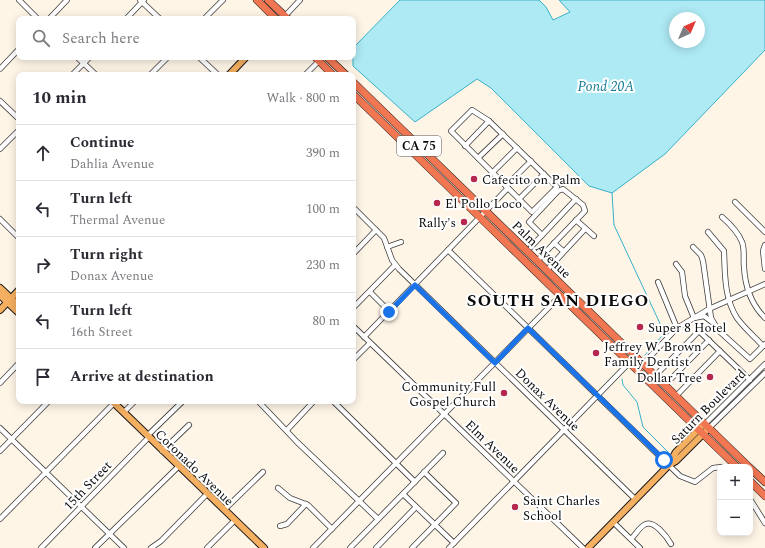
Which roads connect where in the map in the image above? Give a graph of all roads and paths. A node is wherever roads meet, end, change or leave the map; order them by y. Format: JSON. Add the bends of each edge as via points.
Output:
{"nodes":[{"id":1,"x":19,"y":0,"type":"edge"},
{"id":2,"x":67,"y":0,"type":"edge"},
{"id":3,"x":223,"y":0,"type":"edge"},
{"id":4,"x":257,"y":0,"type":"edge"},
{"id":5,"x":268,"y":0,"type":"edge"},
{"id":6,"x":300,"y":0,"type":"edge"},
{"id":7,"x":142,"y":1,"type":"edge"},
{"id":8,"x":35,"y":16,"type":"edge"},
{"id":9,"x":52,"y":16,"type":"edge"},
{"id":10,"x":129,"y":16,"type":"edge"},
{"id":11,"x":157,"y":16,"type":"edge"},
{"id":12,"x":207,"y":16,"type":"edge"},
{"id":13,"x":273,"y":16,"type":"edge"},
{"id":14,"x":283,"y":16,"type":"edge"},
{"id":15,"x":287,"y":16,"type":"edge"},
{"id":16,"x":16,"y":53,"type":"edge"},
{"id":17,"x":80,"y":60,"type":"edge"},
{"id":18,"x":87,"y":60,"type":"edge"},
{"id":19,"x":165,"y":60,"type":"edge"},
{"id":20,"x":202,"y":60,"type":"edge"},
{"id":21,"x":243,"y":60,"type":"edge"},
{"id":22,"x":316,"y":60,"type":"edge"},
{"id":23,"x":318,"y":60,"type":"edge"},
{"id":24,"x":330,"y":60,"type":"edge"},
{"id":25,"x":84,"y":63,"type":"junction"},
{"id":26,"x":0,"y":69,"type":"edge"},
{"id":27,"x":75,"y":72,"type":"edge"},
{"id":28,"x":93,"y":72,"type":"edge"},
{"id":29,"x":153,"y":72,"type":"edge"},
{"id":30,"x":215,"y":72,"type":"edge"},
{"id":31,"x":232,"y":72,"type":"edge"},
{"id":32,"x":307,"y":72,"type":"edge"},
{"id":33,"x":330,"y":72,"type":"edge"},
{"id":34,"x":343,"y":72,"type":"edge"},
{"id":35,"x":356,"y":85,"type":"edge"},
{"id":36,"x":356,"y":97,"type":"edge"},
{"id":37,"x":0,"y":101,"type":"edge"},
{"id":38,"x":16,"y":116,"type":"edge"},
{"id":39,"x":489,"y":121,"type":"junction"},
{"id":40,"x":16,"y":133,"type":"edge"},
{"id":41,"x":503,"y":134,"type":"junction"},
{"id":42,"x":465,"y":146,"type":"junction"},
{"id":43,"x":517,"y":148,"type":"junction"},
{"id":44,"x":0,"y":150,"type":"edge"},
{"id":45,"x":478,"y":158,"type":"junction"},
{"id":46,"x":531,"y":161,"type":"junction"},
{"id":47,"x":492,"y":172,"type":"junction"},
{"id":48,"x":544,"y":174,"type":"junction"},
{"id":49,"x":507,"y":187,"type":"junction"},
{"id":50,"x":519,"y":199,"type":"junction"},
{"id":51,"x":576,"y":199,"type":"junction"},
{"id":52,"x":735,"y":202,"type":"dead end"},
{"id":53,"x":356,"y":210,"type":"edge"},
{"id":54,"x":485,"y":211,"type":"junction"},
{"id":55,"x":478,"y":217,"type":"junction"},
{"id":56,"x":722,"y":218,"type":"dead end"},
{"id":57,"x":0,"y":220,"type":"edge"},
{"id":58,"x":576,"y":220,"type":"junction"},
{"id":59,"x":585,"y":229,"type":"junction"},
{"id":60,"x":376,"y":230,"type":"junction"},
{"id":61,"x":708,"y":232,"type":"dead end"},
{"id":62,"x":765,"y":232,"type":"edge"},
{"id":63,"x":542,"y":235,"type":"junction"},
{"id":64,"x":16,"y":236,"type":"edge"},
{"id":65,"x":594,"y":236,"type":"dead end"},
{"id":66,"x":401,"y":242,"type":"dead end"},
{"id":67,"x":554,"y":243,"type":"junction"},
{"id":68,"x":765,"y":245,"type":"edge"},
{"id":69,"x":531,"y":247,"type":"dead end"},
{"id":70,"x":693,"y":247,"type":"dead end"},
{"id":71,"x":387,"y":248,"type":"junction"},
{"id":72,"x":448,"y":250,"type":"junction"},
{"id":73,"x":356,"y":251,"type":"edge"},
{"id":74,"x":563,"y":251,"type":"junction"},
{"id":75,"x":537,"y":261,"type":"junction"},
{"id":76,"x":395,"y":264,"type":"junction"},
{"id":77,"x":676,"y":264,"type":"dead end"},
{"id":78,"x":765,"y":269,"type":"edge"},
{"id":79,"x":547,"y":270,"type":"junction"},
{"id":80,"x":658,"y":282,"type":"dead end"},
{"id":81,"x":765,"y":284,"type":"edge"},
{"id":82,"x":415,"y":285,"type":"junction"},
{"id":83,"x":0,"y":288,"type":"edge"},
{"id":84,"x":748,"y":290,"type":"junction"},
{"id":85,"x":370,"y":292,"type":"junction"},
{"id":86,"x":16,"y":293,"type":"edge"},
{"id":87,"x":0,"y":295,"type":"edge"},
{"id":88,"x":560,"y":296,"type":"junction"},
{"id":89,"x":10,"y":300,"type":"junction"},
{"id":90,"x":730,"y":300,"type":"junction"},
{"id":91,"x":16,"y":304,"type":"edge"},
{"id":92,"x":356,"y":305,"type":"edge"},
{"id":93,"x":16,"y":309,"type":"edge"},
{"id":94,"x":709,"y":309,"type":"junction"},
{"id":95,"x":0,"y":310,"type":"edge"},
{"id":96,"x":389,"y":312,"type":"junction"},
{"id":97,"x":694,"y":318,"type":"junction"},
{"id":98,"x":765,"y":318,"type":"edge"},
{"id":99,"x":714,"y":322,"type":"junction"},
{"id":100,"x":528,"y":328,"type":"junction"},
{"id":101,"x":677,"y":328,"type":"junction"},
{"id":102,"x":356,"y":329,"type":"edge"},
{"id":103,"x":364,"y":337,"type":"junction"},
{"id":104,"x":709,"y":340,"type":"junction"},
{"id":105,"x":370,"y":343,"type":"junction"},
{"id":106,"x":764,"y":345,"type":"edge"},
{"id":107,"x":720,"y":351,"type":"junction"},
{"id":108,"x":356,"y":357,"type":"edge"},
{"id":109,"x":495,"y":363,"type":"junction"},
{"id":110,"x":629,"y":363,"type":"junction"},
{"id":111,"x":643,"y":364,"type":"junction"},
{"id":112,"x":765,"y":364,"type":"edge"},
{"id":113,"x":16,"y":367,"type":"edge"},
{"id":114,"x":765,"y":373,"type":"edge"},
{"id":115,"x":655,"y":376,"type":"junction"},
{"id":116,"x":750,"y":380,"type":"junction"},
{"id":117,"x":0,"y":383,"type":"edge"},
{"id":118,"x":665,"y":385,"type":"junction"},
{"id":119,"x":598,"y":395,"type":"junction"},
{"id":120,"x":676,"y":396,"type":"junction"},
{"id":121,"x":46,"y":404,"type":"edge"},
{"id":122,"x":111,"y":404,"type":"edge"},
{"id":123,"x":115,"y":404,"type":"edge"},
{"id":124,"x":131,"y":404,"type":"edge"},
{"id":125,"x":180,"y":404,"type":"edge"},
{"id":126,"x":262,"y":404,"type":"edge"},
{"id":127,"x":311,"y":404,"type":"edge"},
{"id":128,"x":335,"y":404,"type":"edge"},
{"id":129,"x":124,"y":412,"type":"junction"},
{"id":130,"x":444,"y":414,"type":"junction"},
{"id":131,"x":189,"y":424,"type":"dead end"},
{"id":132,"x":707,"y":426,"type":"junction"},
{"id":133,"x":0,"y":428,"type":"edge"},
{"id":134,"x":287,"y":430,"type":"junction"},
{"id":135,"x":564,"y":430,"type":"junction"},
{"id":136,"x":700,"y":432,"type":"junction"},
{"id":137,"x":148,"y":436,"type":"junction"},
{"id":138,"x":11,"y":439,"type":"junction"},
{"id":139,"x":162,"y":450,"type":"junction"},
{"id":140,"x":0,"y":451,"type":"edge"},
{"id":141,"x":443,"y":453,"type":"dead end"},
{"id":142,"x":396,"y":463,"type":"junction"},
{"id":143,"x":734,"y":464,"type":"edge"},
{"id":144,"x":747,"y":464,"type":"edge"},
{"id":145,"x":669,"y":465,"type":"junction"},
{"id":146,"x":179,"y":466,"type":"junction"},
{"id":147,"x":717,"y":468,"type":"edge"},
{"id":148,"x":753,"y":470,"type":"edge"},
{"id":149,"x":46,"y":472,"type":"junction"},
{"id":150,"x":263,"y":472,"type":"dead end"},
{"id":151,"x":424,"y":472,"type":"junction"},
{"id":152,"x":514,"y":481,"type":"junction"},
{"id":153,"x":415,"y":482,"type":"junction"},
{"id":154,"x":765,"y":482,"type":"edge"},
{"id":155,"x":753,"y":483,"type":"edge"},
{"id":156,"x":753,"y":483,"type":"edge"},
{"id":157,"x":278,"y":488,"type":"dead end"},
{"id":158,"x":765,"y":493,"type":"edge"},
{"id":159,"x":207,"y":494,"type":"junction"},
{"id":160,"x":403,"y":494,"type":"junction"},
{"id":161,"x":765,"y":496,"type":"edge"},
{"id":162,"x":636,"y":499,"type":"junction"},
{"id":163,"x":751,"y":500,"type":"edge"},
{"id":164,"x":359,"y":501,"type":"junction"},
{"id":165,"x":306,"y":504,"type":"junction"},
{"id":166,"x":81,"y":507,"type":"junction"},
{"id":167,"x":416,"y":507,"type":"junction"},
{"id":168,"x":224,"y":510,"type":"junction"},
{"id":169,"x":0,"y":519,"type":"edge"},
{"id":170,"x":378,"y":519,"type":"junction"},
{"id":171,"x":235,"y":520,"type":"junction"},
{"id":172,"x":614,"y":522,"type":"junction"},
{"id":173,"x":765,"y":523,"type":"edge"},
{"id":174,"x":435,"y":525,"type":"junction"},
{"id":175,"x":280,"y":526,"type":"dead end"},
{"id":176,"x":332,"y":529,"type":"junction"},
{"id":177,"x":110,"y":534,"type":"junction"},
{"id":178,"x":631,"y":539,"type":"junction"},
{"id":179,"x":454,"y":543,"type":"junction"},
{"id":180,"x":671,"y":544,"type":"dead end"},
{"id":181,"x":262,"y":547,"type":"edge"},
{"id":182,"x":354,"y":547,"type":"edge"},
{"id":183,"x":41,"y":548,"type":"edge"},
{"id":184,"x":95,"y":548,"type":"edge"},
{"id":185,"x":124,"y":548,"type":"edge"},
{"id":186,"x":151,"y":548,"type":"edge"},
{"id":187,"x":207,"y":548,"type":"edge"},
{"id":188,"x":313,"y":548,"type":"edge"},
{"id":189,"x":376,"y":548,"type":"edge"},
{"id":190,"x":412,"y":548,"type":"edge"},
{"id":191,"x":449,"y":548,"type":"edge"},
{"id":192,"x":583,"y":548,"type":"edge"},
{"id":193,"x":588,"y":548,"type":"edge"},
{"id":194,"x":640,"y":548,"type":"edge"}],
"edges":[{"from":1,"to":8,"type":"street"},
{"from":2,"to":9,"type":"street"},
{"from":3,"to":12,"type":"street"},
{"from":4,"to":13,"type":"highway"},
{"from":5,"to":14,"type":"highway"},
{"from":6,"to":15,"type":"street"},
{"from":7,"to":10,"type":"street"},
{"from":7,"to":11,"type":"street"},
{"from":16,"to":26,"type":"street"},
{"from":17,"to":25,"type":"street"},
{"from":18,"to":25,"type":"street"},
{"from":19,"to":29,"type":"street"},
{"from":20,"to":30,"type":"street"},
{"from":21,"to":31,"type":"main road"},
{"from":22,"to":32,"type":"street"},
{"from":23,"to":33,"type":"highway"},
{"from":24,"to":34,"type":"highway"},
{"from":25,"to":27,"type":"street"},
{"from":25,"to":28,"type":"street"},
{"from":35,"to":54,"type":"highway","name":"Palm Avenue","number":"CA 75"},
{"from":36,"to":55,"type":"highway","name":"Palm Avenue","number":"CA 75"},
{"from":37,"to":38,"type":"street"},
{"from":39,"to":41,"type":"street"},
{"from":39,"to":42,"type":"street"},
{"from":39,"to":42,"type":"street","via":[[472,110],[451,131]]},
{"from":40,"to":44,"type":"street"},
{"from":41,"to":43,"type":"street"},
{"from":41,"to":45,"type":"street"},
{"from":42,"to":45,"type":"street"},
{"from":43,"to":46,"type":"street"},
{"from":43,"to":47,"type":"street"},
{"from":45,"to":47,"type":"street"},
{"from":46,"to":48,"type":"street"},
{"from":46,"to":49,"type":"street"},
{"from":47,"to":49,"type":"street"},
{"from":48,"to":50,"type":"street"},
{"from":48,"to":50,"type":"street","via":[[557,187],[532,212]]},
{"from":49,"to":50,"type":"street"},
{"from":49,"to":54,"type":"street"},
{"from":51,"to":58,"type":"street","via":[[585,209]]},
{"from":51,"to":63,"type":"street"},
{"from":51,"to":63,"type":"street","via":[[563,190],[558,192],[529,222]]},
{"from":52,"to":62,"type":"street"},
{"from":53,"to":60,"type":"street","name":"Donax Avenue"},
{"from":54,"to":55,"type":"street"},
{"from":54,"to":75,"type":"highway","name":"Palm Avenue","number":"CA 75"},
{"from":55,"to":72,"type":"street"},
{"from":55,"to":88,"type":"highway","name":"Palm Avenue","number":"CA 75"},
{"from":56,"to":84,"type":"street","via":[[733,228],[743,244]]},
{"from":57,"to":64,"type":"street","via":[[3,226]]},
{"from":58,"to":59,"type":"street"},
{"from":58,"to":67,"type":"street"},
{"from":59,"to":65,"type":"street"},
{"from":59,"to":74,"type":"street"},
{"from":60,"to":71,"type":"street","name":"Donax Avenue","via":[[384,238]]},
{"from":60,"to":73,"type":"street"},
{"from":61,"to":90,"type":"street","via":[[724,251],[723,265]]},
{"from":63,"to":69,"type":"street"},
{"from":66,"to":71,"type":"street"},
{"from":67,"to":74,"type":"street"},
{"from":67,"to":75,"type":"street"},
{"from":68,"to":78,"type":"street"},
{"from":70,"to":94,"type":"street","via":[[703,261]]},
{"from":71,"to":76,"type":"street","name":"Donax Avenue"},
{"from":72,"to":82,"type":"street"},
{"from":72,"to":100,"type":"street"},
{"from":74,"to":79,"type":"street"},
{"from":75,"to":79,"type":"highway","name":"Palm Avenue","number":"CA 75"},
{"from":76,"to":82,"type":"street","name":"Donax Avenue"},
{"from":76,"to":85,"type":"street"},
{"from":77,"to":97,"type":"street","via":[[682,272],[685,296]]},
{"from":79,"to":111,"type":"highway","name":"Palm Avenue","number":"CA 75"},
{"from":80,"to":101,"type":"street"},
{"from":81,"to":84,"type":"street"},
{"from":82,"to":96,"type":"street"},
{"from":82,"to":109,"type":"street","name":"Donax Avenue"},
{"from":83,"to":89,"type":"main road"},
{"from":84,"to":90,"type":"street"},
{"from":84,"to":98,"type":"street","via":[[754,306]]},
{"from":85,"to":92,"type":"street"},
{"from":85,"to":96,"type":"street"},
{"from":86,"to":89,"type":"main road"},
{"from":87,"to":89,"type":"main road"},
{"from":88,"to":100,"type":"street"},
{"from":88,"to":110,"type":"highway","name":"Palm Avenue","number":"CA 75"},
{"from":89,"to":91,"type":"main road"},
{"from":89,"to":93,"type":"main road"},
{"from":89,"to":95,"type":"main road"},
{"from":90,"to":94,"type":"street"},
{"from":90,"to":106,"type":"street","via":[[740,321]]},
{"from":94,"to":97,"type":"street"},
{"from":94,"to":99,"type":"street"},
{"from":96,"to":103,"type":"street"},
{"from":97,"to":99,"type":"street","via":[[704,316]]},
{"from":97,"to":101,"type":"street"},
{"from":99,"to":106,"type":"street","via":[[718,330],[750,359]]},
{"from":100,"to":109,"type":"street"},
{"from":100,"to":119,"type":"street"},
{"from":101,"to":111,"type":"street"},
{"from":102,"to":103,"type":"street","name":"Elm Avenue"},
{"from":103,"to":105,"type":"street","name":"Elm Avenue"},
{"from":104,"to":107,"type":"street"},
{"from":104,"to":115,"type":"street","via":[[700,331]]},
{"from":104,"to":118,"type":"street"},
{"from":105,"to":108,"type":"street"},
{"from":105,"to":130,"type":"street","name":"Elm Avenue"},
{"from":107,"to":116,"type":"street"},
{"from":107,"to":120,"type":"street"},
{"from":109,"to":130,"type":"street"},
{"from":109,"to":135,"type":"street","name":"Donax Avenue"},
{"from":110,"to":119,"type":"street"},
{"from":110,"to":136,"type":"highway","name":"Palm Avenue","number":"CA 75"},
{"from":111,"to":115,"type":"highway","name":"Palm Avenue","number":"CA 75"},
{"from":112,"to":116,"type":"street","name":"Saturn Boulevard"},
{"from":113,"to":117,"type":"street"},
{"from":114,"to":132,"type":"street","name":"Saturn Boulevard"},
{"from":115,"to":118,"type":"highway","name":"Palm Avenue","number":"CA 75"},
{"from":116,"to":132,"type":"street","name":"Saturn Boulevard"},
{"from":118,"to":120,"type":"highway","name":"Palm Avenue","number":"CA 75"},
{"from":119,"to":135,"type":"street"},
{"from":119,"to":145,"type":"street"},
{"from":120,"to":132,"type":"highway","name":"Palm Avenue","number":"CA 75"},
{"from":121,"to":138,"type":"street"},
{"from":122,"to":149,"type":"street"},
{"from":123,"to":129,"type":"main road","name":"Coronado Avenue"},
{"from":124,"to":129,"type":"street"},
{"from":125,"to":137,"type":"street","name":"15th Street"},
{"from":126,"to":134,"type":"street"},
{"from":127,"to":134,"type":"street"},
{"from":128,"to":142,"type":"street"},
{"from":129,"to":137,"type":"main road","name":"Coronado Avenue"},
{"from":130,"to":142,"type":"street"},
{"from":130,"to":152,"type":"street","name":"Elm Avenue"},
{"from":131,"to":139,"type":"street"},
{"from":132,"to":136,"type":"main road","name":"Saturn Boulevard"},
{"from":132,"to":144,"type":"highway","name":"Palm Avenue","number":"CA 75"},
{"from":133,"to":138,"type":"street"},
{"from":134,"to":164,"type":"street"},
{"from":135,"to":152,"type":"street"},
{"from":135,"to":162,"type":"street","name":"Donax Avenue"},
{"from":136,"to":143,"type":"highway","name":"Palm Avenue","number":"CA 75"},
{"from":136,"to":145,"type":"main road","name":"Saturn Boulevard","via":[[672,457]]},
{"from":137,"to":139,"type":"main road","name":"Coronado Avenue"},
{"from":137,"to":166,"type":"street","name":"15th Street"},
{"from":138,"to":140,"type":"street"},
{"from":138,"to":149,"type":"street"},
{"from":139,"to":146,"type":"main road","name":"Coronado Avenue"},
{"from":141,"to":151,"type":"street"},
{"from":142,"to":153,"type":"street"},
{"from":142,"to":164,"type":"street"},
{"from":145,"to":147,"type":"street","via":[[680,476],[695,482]]},
{"from":145,"to":162,"type":"main road","name":"Saturn Boulevard"},
{"from":146,"to":159,"type":"main road","name":"Coronado Avenue"},
{"from":146,"to":177,"type":"street"},
{"from":148,"to":154,"type":"highway","name":"Palm Avenue","number":"CA 75"},
{"from":149,"to":166,"type":"street"},
{"from":149,"to":169,"type":"street"},
{"from":150,"to":168,"type":"street"},
{"from":151,"to":153,"type":"street"},
{"from":151,"to":174,"type":"street","via":[[456,503]]},
{"from":152,"to":179,"type":"street"},
{"from":152,"to":192,"type":"street","name":"Elm Avenue"},
{"from":153,"to":160,"type":"street"},
{"from":155,"to":158,"type":"main road"},
{"from":156,"to":161,"type":"highway"},
{"from":157,"to":165,"type":"street","via":[[290,498]]},
{"from":159,"to":168,"type":"main road","name":"Coronado Avenue"},
{"from":159,"to":186,"type":"street"},
{"from":160,"to":167,"type":"street"},
{"from":160,"to":170,"type":"street"},
{"from":162,"to":172,"type":"main road","name":"Saturn Boulevard"},
{"from":163,"to":173,"type":"street"},
{"from":164,"to":170,"type":"street"},
{"from":164,"to":176,"type":"street"},
{"from":165,"to":175,"type":"street","via":[[287,524]]},
{"from":165,"to":176,"type":"street"},
{"from":166,"to":177,"type":"street"},
{"from":166,"to":183,"type":"street","name":"15th Street"},
{"from":167,"to":174,"type":"street"},
{"from":167,"to":189,"type":"street"},
{"from":168,"to":171,"type":"main road","name":"Coronado Avenue"},
{"from":170,"to":182,"type":"street"},
{"from":171,"to":181,"type":"main road","name":"Coronado Avenue"},
{"from":171,"to":187,"type":"street"},
{"from":172,"to":178,"type":"street"},
{"from":172,"to":193,"type":"main road","name":"Saturn Boulevard"},
{"from":174,"to":179,"type":"street"},
{"from":174,"to":190,"type":"street"},
{"from":176,"to":188,"type":"street"},
{"from":177,"to":184,"type":"street"},
{"from":177,"to":185,"type":"street"},
{"from":178,"to":180,"type":"street","via":[[649,523]]},
{"from":178,"to":194,"type":"street"},
{"from":179,"to":191,"type":"street"}]}
